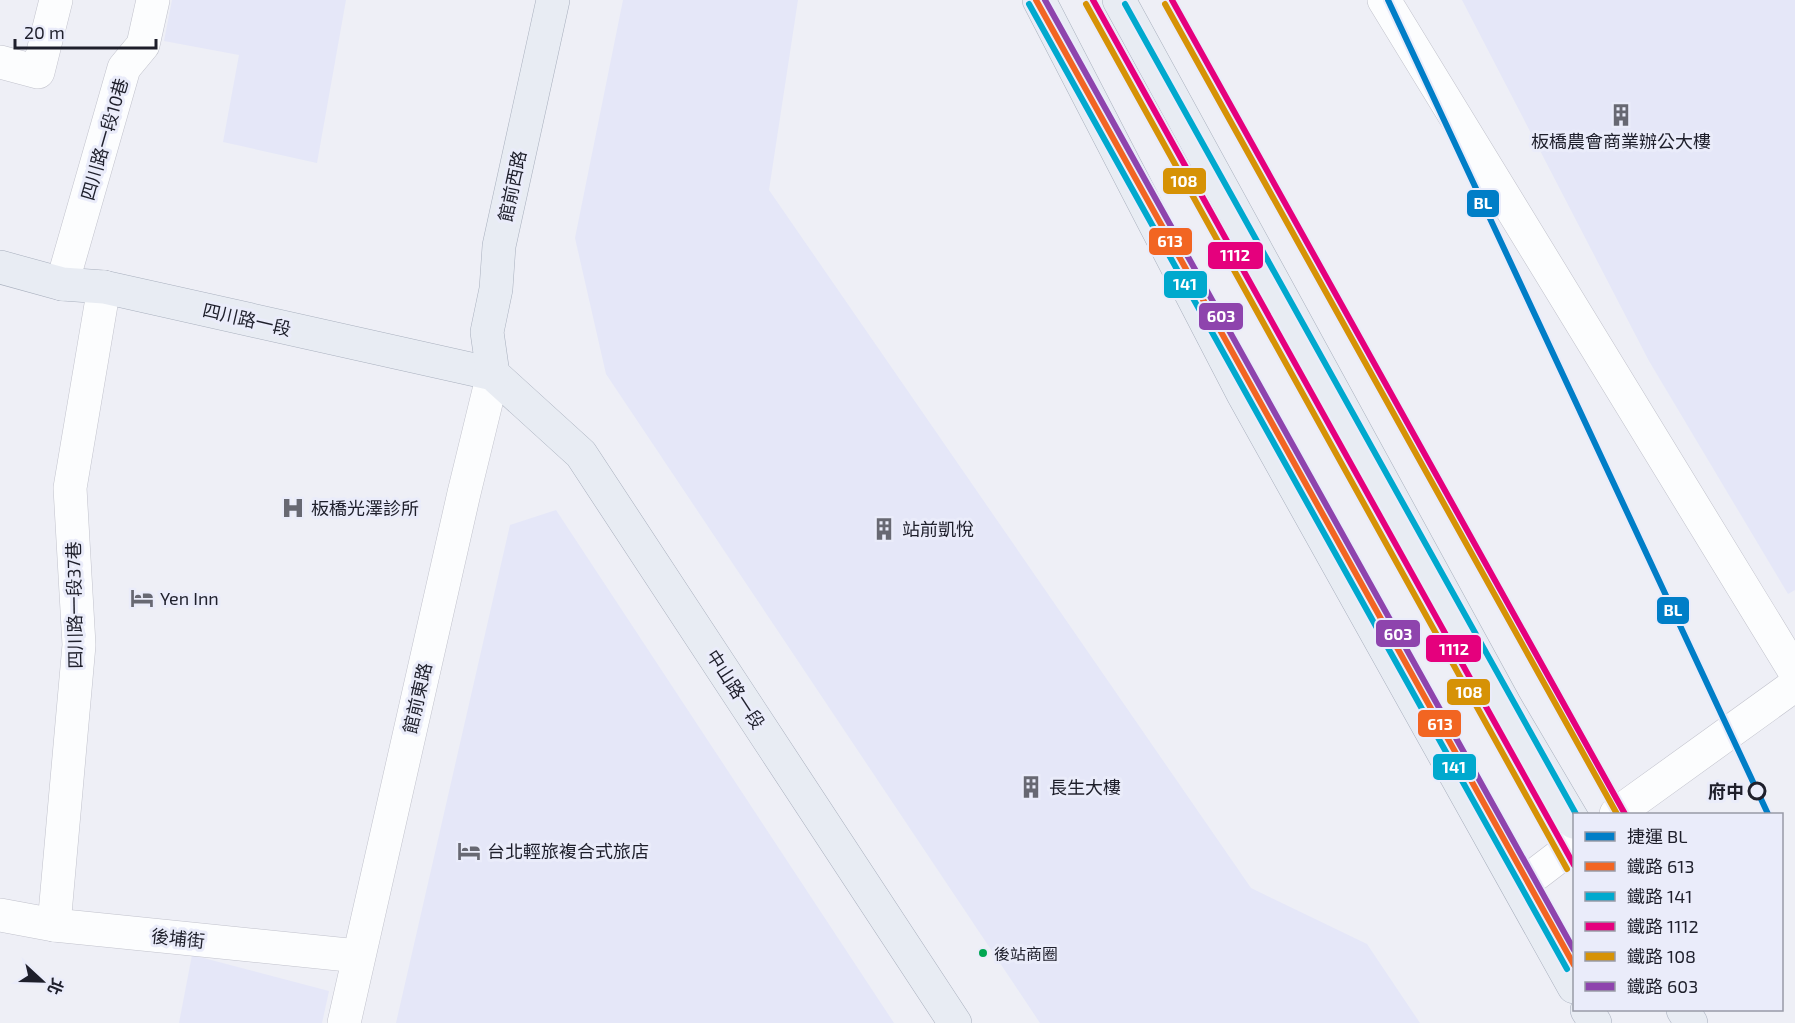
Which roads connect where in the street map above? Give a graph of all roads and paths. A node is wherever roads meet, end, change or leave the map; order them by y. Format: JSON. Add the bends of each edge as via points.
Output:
{"nodes":[{"id":1,"x":56,"y":0,"type":"edge"},
{"id":2,"x":153,"y":0,"type":"edge"},
{"id":3,"x":554,"y":0,"type":"edge"},
{"id":4,"x":1039,"y":0,"type":"edge"},
{"id":5,"x":1119,"y":0,"type":"edge"},
{"id":6,"x":1384,"y":0,"type":"edge"},
{"id":7,"x":0,"y":62,"type":"edge"},
{"id":8,"x":0,"y":267,"type":"edge"},
{"id":9,"x":62,"y":284,"type":"junction"},
{"id":10,"x":104,"y":287,"type":"junction"},
{"id":11,"x":493,"y":374,"type":"junction"},
{"id":12,"x":1795,"y":672,"type":"edge"},
{"id":13,"x":1795,"y":685,"type":"edge"},
{"id":14,"x":1617,"y":813,"type":"edge"},
{"id":15,"x":1573,"y":819,"type":"edge"},
{"id":16,"x":1573,"y":846,"type":"edge"},
{"id":17,"x":1519,"y":887,"type":"junction"},
{"id":18,"x":0,"y":915,"type":"edge"},
{"id":19,"x":54,"y":925,"type":"junction"},
{"id":20,"x":358,"y":956,"type":"junction"},
{"id":21,"x":1573,"y":983,"type":"edge"},
{"id":22,"x":344,"y":1023,"type":"edge"},
{"id":23,"x":955,"y":1023,"type":"edge"}],
"edges":[{"from":1,"to":7,"type":"street","via":[[38,72]]},
{"from":2,"to":9,"type":"street","name":"四川路一段10巷","via":[[143,45],[124,68]]},
{"from":3,"to":11,"type":"main road","name":"館前西路","via":[[499,246],[487,332]]},
{"from":4,"to":17,"type":"main road","via":[[1243,394]]},
{"from":5,"to":15,"type":"main road","via":[[1499,694]]},
{"from":6,"to":12,"type":"street"},
{"from":8,"to":9,"type":"main road","name":"四川路一段"},
{"from":9,"to":10,"type":"main road","name":"四川路一段"},
{"from":10,"to":11,"type":"main road","name":"四川路一段"},
{"from":10,"to":19,"type":"street","name":"四川路一段37巷","via":[[70,488],[79,645]]},
{"from":11,"to":20,"type":"street","name":"館前東路"},
{"from":11,"to":23,"type":"main road","name":"中山路一段","via":[[581,454]]},
{"from":13,"to":14,"type":"street"},
{"from":16,"to":17,"type":"street"},
{"from":17,"to":21,"type":"main road"},
{"from":18,"to":19,"type":"street","name":"後埔街"},
{"from":19,"to":20,"type":"street","name":"後埔街"},
{"from":20,"to":22,"type":"street","name":"館前東路"}]}
